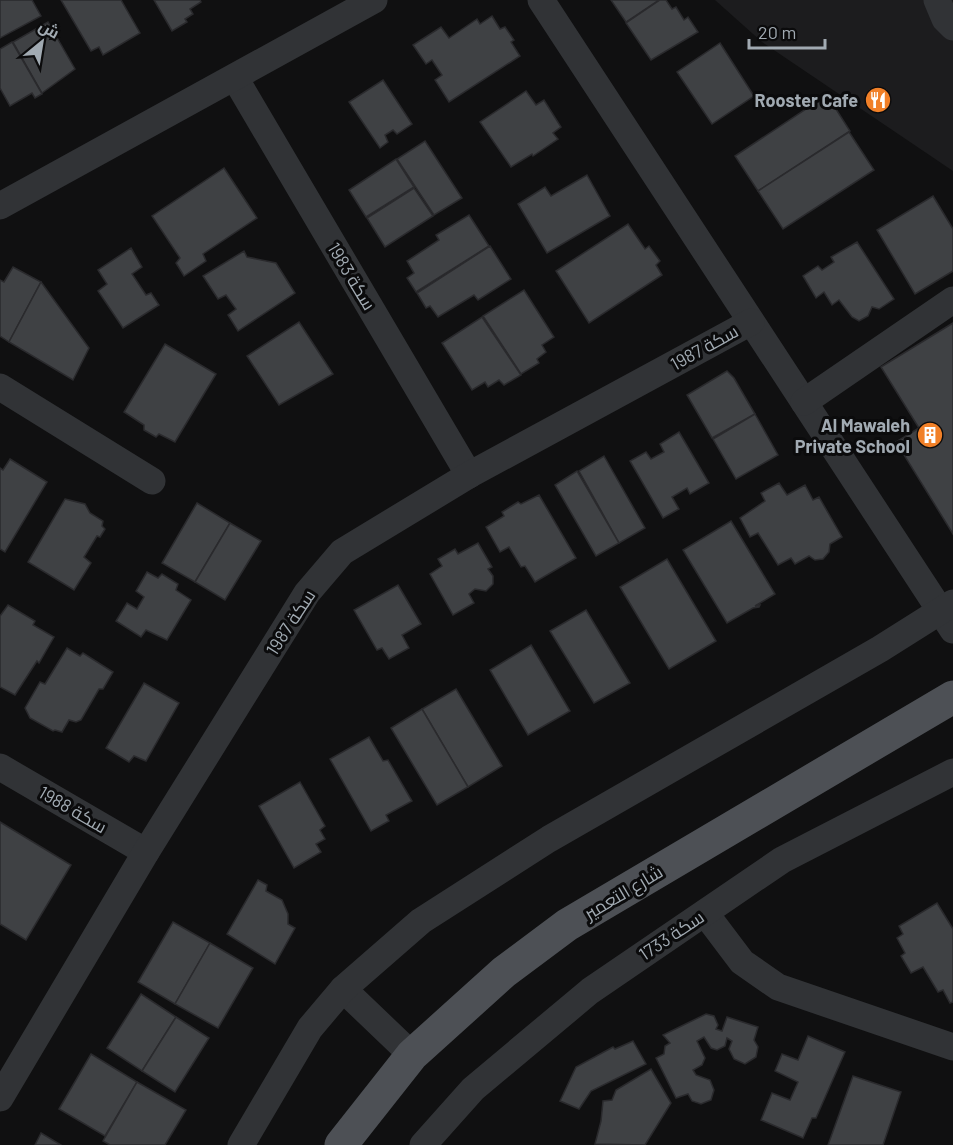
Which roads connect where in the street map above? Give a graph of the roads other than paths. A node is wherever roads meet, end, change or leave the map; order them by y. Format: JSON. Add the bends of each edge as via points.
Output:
{"nodes":[{"id":1,"x":374,"y":0,"type":"edge"},
{"id":2,"x":541,"y":0,"type":"edge"},
{"id":3,"x":936,"y":0,"type":"edge"},
{"id":4,"x":953,"y":27,"type":"edge"},
{"id":5,"x":235,"y":78,"type":"junction"},
{"id":6,"x":3,"y":196,"type":"edge"},
{"id":7,"x":953,"y":300,"type":"edge"},
{"id":8,"x":751,"y":322,"type":"junction"},
{"id":9,"x":0,"y":387,"type":"edge"},
{"id":10,"x":804,"y":402,"type":"junction"},
{"id":11,"x":469,"y":475,"type":"junction"},
{"id":12,"x":152,"y":481,"type":"dead end"},
{"id":13,"x":949,"y":614,"type":"edge"},
{"id":14,"x":953,"y":697,"type":"edge"},
{"id":15,"x":0,"y":767,"type":"edge"},
{"id":16,"x":953,"y":772,"type":"edge"},
{"id":17,"x":146,"y":852,"type":"junction"},
{"id":18,"x":705,"y":913,"type":"junction"},
{"id":19,"x":343,"y":989,"type":"junction"},
{"id":20,"x":953,"y":1047,"type":"edge"},
{"id":21,"x":412,"y":1055,"type":"junction"},
{"id":22,"x":0,"y":1098,"type":"edge"},
{"id":23,"x":241,"y":1145,"type":"edge"},
{"id":24,"x":341,"y":1145,"type":"edge"},
{"id":25,"x":423,"y":1145,"type":"edge"}],
"edges":[{"from":1,"to":5,"type":"street"},
{"from":2,"to":8,"type":"street"},
{"from":3,"to":4,"type":"street"},
{"from":5,"to":6,"type":"street"},
{"from":5,"to":11,"type":"street","name":"سكة 1983"},
{"from":7,"to":10,"type":"street"},
{"from":8,"to":10,"type":"street"},
{"from":8,"to":11,"type":"street","name":"سكة 1987"},
{"from":9,"to":12,"type":"street"},
{"from":10,"to":13,"type":"street"},
{"from":11,"to":17,"type":"street","name":"سكة 1987","via":[[342,552],[307,593]]},
{"from":13,"to":19,"type":"street","via":[[880,649],[540,845],[421,921]]},
{"from":14,"to":21,"type":"main road","name":"شارع التعمير","via":[[567,925],[504,972]]},
{"from":15,"to":17,"type":"street","name":"سكة 1988"},
{"from":16,"to":18,"type":"street","name":"سكة 1733","via":[[782,860]]},
{"from":17,"to":22,"type":"street","name":"سكة 1987"},
{"from":18,"to":20,"type":"street","via":[[742,962],[778,987]]},
{"from":18,"to":25,"type":"street","name":"سكة 1733","via":[[590,991],[473,1089]]},
{"from":19,"to":21,"type":"street"},
{"from":19,"to":23,"type":"street","via":[[310,1028]]},
{"from":21,"to":24,"type":"main road","name":"شارع التعمير"}]}
